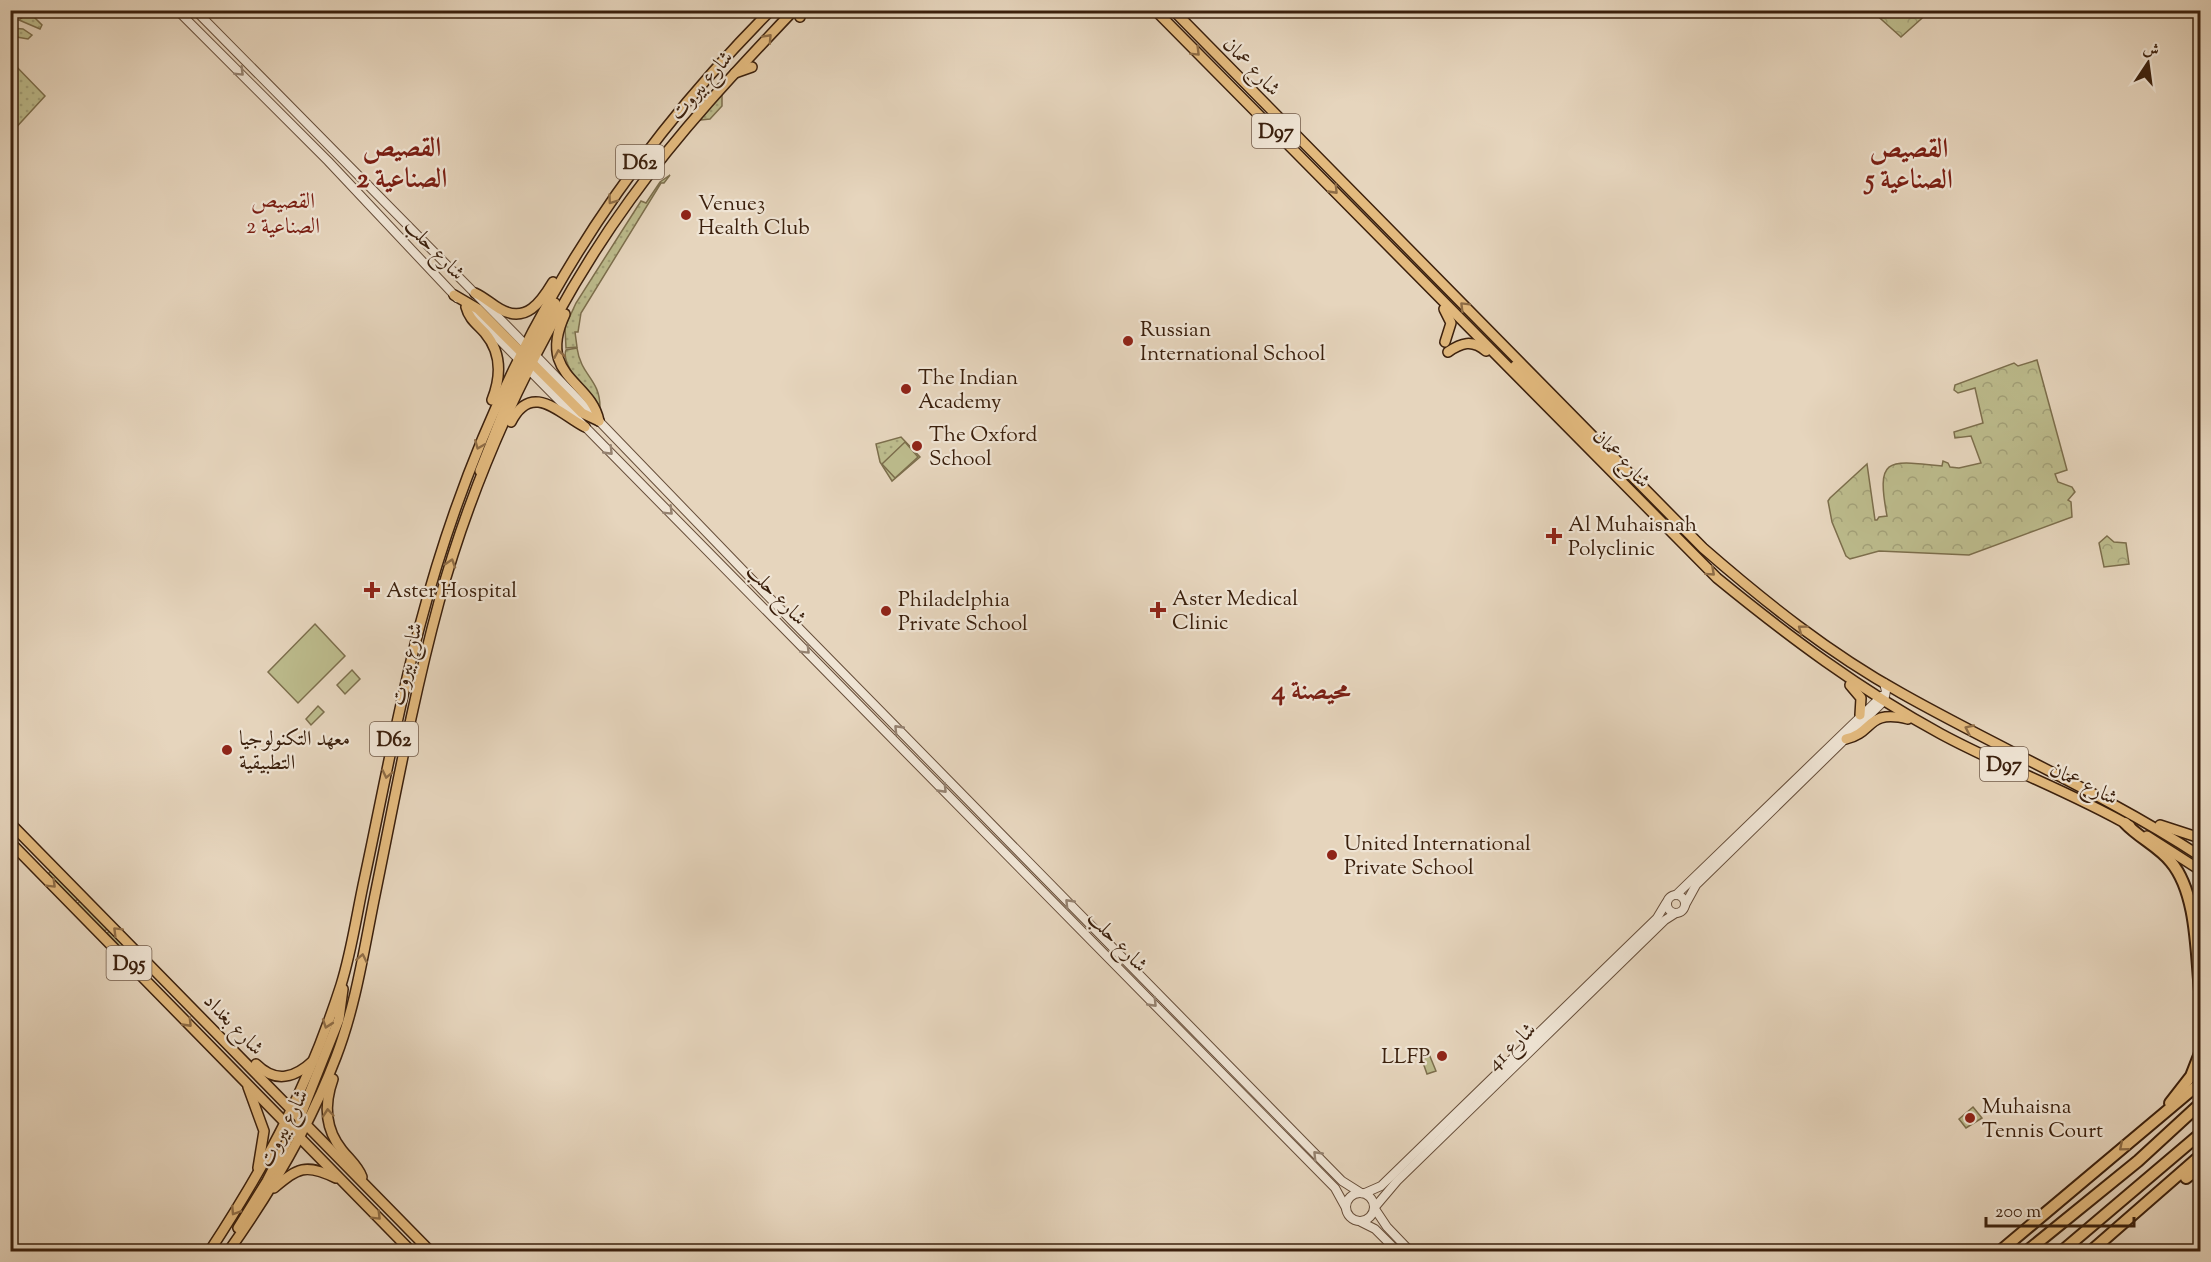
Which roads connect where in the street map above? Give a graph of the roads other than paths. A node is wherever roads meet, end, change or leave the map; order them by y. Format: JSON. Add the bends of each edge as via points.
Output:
{"nodes":[{"id":1,"x":177,"y":10,"type":"edge"},
{"id":2,"x":195,"y":10,"type":"edge"},
{"id":3,"x":771,"y":10,"type":"edge"},
{"id":4,"x":1155,"y":10,"type":"edge"},
{"id":5,"x":1173,"y":10,"type":"edge"},
{"id":6,"x":799,"y":13,"type":"edge"},
{"id":7,"x":752,"y":67,"type":"dead end"},
{"id":8,"x":733,"y":74,"type":"junction"},
{"id":9,"x":328,"y":161,"type":"junction"},
{"id":10,"x":351,"y":169,"type":"junction"},
{"id":11,"x":575,"y":255,"type":"junction"},
{"id":12,"x":1426,"y":286,"type":"junction"},
{"id":13,"x":574,"y":289,"type":"junction"},
{"id":14,"x":475,"y":293,"type":"junction"},
{"id":15,"x":454,"y":294,"type":"junction"},
{"id":16,"x":466,"y":307,"type":"junction"},
{"id":17,"x":1463,"y":322,"type":"junction"},
{"id":18,"x":527,"y":357,"type":"junction"},
{"id":19,"x":1510,"y":370,"type":"junction"},
{"id":20,"x":488,"y":420,"type":"junction"},
{"id":21,"x":599,"y":421,"type":"junction"},
{"id":22,"x":585,"y":427,"type":"junction"},
{"id":23,"x":479,"y":485,"type":"junction"},
{"id":24,"x":1642,"y":486,"type":"junction"},
{"id":25,"x":1827,"y":664,"type":"junction"},
{"id":26,"x":1884,"y":683,"type":"junction"},
{"id":27,"x":1899,"y":693,"type":"junction"},
{"id":28,"x":1883,"y":698,"type":"junction"},
{"id":29,"x":1860,"y":716,"type":"junction"},
{"id":30,"x":1917,"y":721,"type":"junction"},
{"id":31,"x":1846,"y":739,"type":"junction"},
{"id":32,"x":2133,"y":814,"type":"junction"},
{"id":33,"x":10,"y":823,"type":"edge"},
{"id":34,"x":2126,"y":823,"type":"junction"},
{"id":35,"x":2200,"y":838,"type":"edge"},
{"id":36,"x":10,"y":842,"type":"edge"},
{"id":37,"x":2200,"y":856,"type":"edge"},
{"id":38,"x":2200,"y":870,"type":"edge"},
{"id":39,"x":1676,"y":895,"type":"junction"},
{"id":40,"x":1666,"y":903,"type":"junction"},
{"id":41,"x":1685,"y":905,"type":"junction"},
{"id":42,"x":1676,"y":913,"type":"junction"},
{"id":43,"x":343,"y":981,"type":"junction"},
{"id":44,"x":2200,"y":991,"type":"edge"},
{"id":45,"x":188,"y":1002,"type":"junction"},
{"id":46,"x":2200,"y":1053,"type":"edge"},
{"id":47,"x":337,"y":1055,"type":"junction"},
{"id":48,"x":315,"y":1059,"type":"junction"},
{"id":49,"x":2200,"y":1083,"type":"edge"},
{"id":50,"x":248,"y":1084,"type":"junction"},
{"id":51,"x":2200,"y":1104,"type":"edge"},
{"id":52,"x":296,"y":1113,"type":"junction"},
{"id":53,"x":2154,"y":1121,"type":"junction"},
{"id":54,"x":307,"y":1124,"type":"junction"},
{"id":55,"x":293,"y":1131,"type":"junction"},
{"id":56,"x":2200,"y":1134,"type":"edge"},
{"id":57,"x":2200,"y":1156,"type":"edge"},
{"id":58,"x":2200,"y":1167,"type":"edge"},
{"id":59,"x":342,"y":1180,"type":"junction"},
{"id":60,"x":254,"y":1181,"type":"junction"},
{"id":61,"x":363,"y":1182,"type":"junction"},
{"id":62,"x":269,"y":1192,"type":"junction"},
{"id":63,"x":1363,"y":1193,"type":"junction"},
{"id":64,"x":2144,"y":1207,"type":"junction"},
{"id":65,"x":1346,"y":1208,"type":"junction"},
{"id":66,"x":1375,"y":1208,"type":"junction"},
{"id":67,"x":1359,"y":1221,"type":"junction"},
{"id":68,"x":209,"y":1251,"type":"edge"},
{"id":69,"x":227,"y":1251,"type":"edge"},
{"id":70,"x":412,"y":1251,"type":"edge"},
{"id":71,"x":431,"y":1251,"type":"edge"},
{"id":72,"x":1398,"y":1251,"type":"edge"},
{"id":73,"x":1411,"y":1251,"type":"edge"},
{"id":74,"x":2000,"y":1251,"type":"edge"},
{"id":75,"x":2026,"y":1251,"type":"edge"},
{"id":76,"x":2061,"y":1251,"type":"edge"},
{"id":77,"x":2090,"y":1251,"type":"edge"}],
"edges":[{"from":1,"to":9,"type":"street","name":"شارع حلب","one_way":true},
{"from":2,"to":10,"type":"street","name":"شارع حلب"},
{"from":3,"to":11,"type":"main road","name":"شارع بيروت","number":"D62","one_way":true,"via":[[676,116]]},
{"from":4,"to":12,"type":"main road","name":"شارع عمان","number":"D97","one_way":true},
{"from":24,"to":5,"type":"main road","name":"شارع عمان","number":"D97","one_way":true},
{"from":8,"to":6,"type":"main road","name":"شارع بيروت","number":"D62","one_way":true},
{"from":7,"to":8,"type":"main road"},
{"from":8,"to":13,"type":"main road","name":"شارع بيروت","number":"D62","via":[[628,202]]},
{"from":9,"to":10,"type":"street","via":[[345,175]]},
{"from":9,"to":15,"type":"street","name":"شارع حلب"},
{"from":10,"to":14,"type":"street","name":"شارع حلب"},
{"from":11,"to":14,"type":"main road","via":[[563,266],[540,303],[527,312],[503,310]]},
{"from":11,"to":18,"type":"main road","name":"شارع بيروت","number":"D62"},
{"from":12,"to":17,"type":"main road","name":"شارع عمان","number":"D97"},
{"from":12,"to":19,"type":"main road","via":[[1450,319],[1446,347],[1474,344]]},
{"from":13,"to":18,"type":"main road","name":"شارع بيروت","number":"D62"},
{"from":21,"to":13,"type":"main road","one_way":true,"via":[[592,403],[566,374],[558,352],[559,330]]},
{"from":14,"to":18,"type":"street","name":"شارع حلب"},
{"from":15,"to":16,"type":"street","name":"شارع حلب"},
{"from":15,"to":18,"type":"main road","via":[[472,304]]},
{"from":16,"to":18,"type":"street","name":"شارع حلب"},
{"from":16,"to":20,"type":"main road","via":[[470,318],[490,341],[498,362],[498,383]]},
{"from":17,"to":19,"type":"main road","name":"شارع عمان","number":"D97"},
{"from":17,"to":24,"type":"main road","via":[[1475,325],[1602,454]]},
{"from":18,"to":20,"type":"main road","name":"شارع بيروت","number":"D62"},
{"from":18,"to":21,"type":"main road","via":[[582,413]]},
{"from":18,"to":22,"type":"street","name":"شارع حلب"},
{"from":18,"to":23,"type":"main road","via":[[483,458]]},
{"from":19,"to":25,"type":"main road","name":"شارع عمان","number":"D97","one_way":true,"via":[[1706,568]]},
{"from":20,"to":43,"type":"main road","name":"شارع بيروت","number":"D62","one_way":true,"via":[[456,505],[420,627]]},
{"from":63,"to":21,"type":"street","name":"شارع حلب","one_way":true,"via":[[1342,1181]]},
{"from":22,"to":23,"type":"main road","via":[[551,404],[526,405],[514,417]]},
{"from":22,"to":65,"type":"street","name":"شارع حلب","one_way":true,"via":[[1335,1188]]},
{"from":47,"to":23,"type":"main road","name":"شارع بيروت","number":"D62","one_way":true,"via":[[356,990],[430,637]]},
{"from":26,"to":24,"type":"main road","name":"شارع عمان","number":"D97","one_way":true,"via":[[1811,636],[1747,586]]},
{"from":25,"to":28,"type":"main road","name":"شارع عمان","number":"D97"},
{"from":25,"to":29,"type":"main road","via":[[1831,673],[1859,693]]},
{"from":26,"to":27,"type":"main road","name":"شارع عمان","number":"D97"},
{"from":26,"to":28,"type":"street"},
{"from":27,"to":28,"type":"street"},
{"from":32,"to":27,"type":"main road","name":"شارع عمان","number":"D97","one_way":true},
{"from":28,"to":29,"type":"street"},
{"from":28,"to":30,"type":"main road","name":"شارع عمان","number":"D97"},
{"from":28,"to":31,"type":"street"},
{"from":29,"to":39,"type":"street"},
{"from":30,"to":31,"type":"main road","via":[[1882,717]]},
{"from":30,"to":34,"type":"main road","name":"شارع عمان","number":"D97"},
{"from":31,"to":41,"type":"street","via":[[1696,885]]},
{"from":32,"to":35,"type":"main road"},
{"from":32,"to":37,"type":"main road","name":"شارع عمان","number":"D97"},
{"from":45,"to":33,"type":"main road","name":"شارع بغداد","number":"D95","one_way":true},
{"from":34,"to":38,"type":"main road","name":"شارع عمان","number":"D97"},
{"from":34,"to":44,"type":"highway","via":[[2163,853],[2182,879],[2189,900]]},
{"from":36,"to":50,"type":"main road","name":"شارع بغداد","number":"D95","one_way":true},
{"from":39,"to":40,"type":"street"},
{"from":39,"to":41,"type":"street","via":[[1683,898]]},
{"from":40,"to":42,"type":"street"},
{"from":40,"to":63,"type":"street","name":"شارع 41","via":[[1657,918],[1381,1186]]},
{"from":41,"to":42,"type":"street"},
{"from":42,"to":66,"type":"street","name":"شارع 41","via":[[1391,1186]]},
{"from":43,"to":48,"type":"main road","name":"شارع بيروت","number":"D62","one_way":true},
{"from":43,"to":52,"type":"main road","via":[[339,1020]]},
{"from":45,"to":48,"type":"main road","via":[[269,1074],[290,1077]]},
{"from":45,"to":52,"type":"main road","name":"شارع بغداد","number":"D95"},
{"from":46,"to":53,"type":"highway","via":[[2187,1083]]},
{"from":47,"to":54,"type":"main road","name":"شارع بيروت","number":"D62"},
{"from":61,"to":47,"type":"main road","one_way":true,"via":[[328,1121],[328,1095]]},
{"from":48,"to":52,"type":"main road","name":"شارع بيروت","number":"D62"},
{"from":49,"to":53,"type":"highway"},
{"from":50,"to":55,"type":"main road","name":"شارع بغداد","number":"D95"},
{"from":50,"to":60,"type":"main road","via":[[264,1131]]},
{"from":51,"to":75,"type":"highway","via":[[2139,1161]]},
{"from":52,"to":54,"type":"main road","name":"شارع بغداد","number":"D95"},
{"from":52,"to":55,"type":"main road"},
{"from":53,"to":74,"type":"highway","one_way":true},
{"from":54,"to":55,"type":"main road","name":"شارع بيروت","number":"D62"},
{"from":54,"to":61,"type":"main road","name":"شارع بغداد","number":"D95"},
{"from":55,"to":59,"type":"main road","name":"شارع بغداد","number":"D95"},
{"from":55,"to":60,"type":"main road","name":"شارع بيروت","number":"D62"},
{"from":55,"to":62,"type":"main road","name":"شارع بيروت","number":"D62"},
{"from":55,"to":69,"type":"main road"},
{"from":56,"to":76,"type":"highway"},
{"from":57,"to":64,"type":"highway"},
{"from":58,"to":64,"type":"highway"},
{"from":59,"to":62,"type":"main road","via":[[320,1170],[304,1169]]},
{"from":59,"to":70,"type":"main road","name":"شارع بغداد","number":"D95","one_way":true},
{"from":60,"to":68,"type":"main road","name":"شارع بيروت","number":"D62","one_way":true},
{"from":61,"to":71,"type":"main road","name":"شارع بغداد","number":"D95"},
{"from":62,"to":69,"type":"main road","name":"شارع بيروت","number":"D62"},
{"from":63,"to":65,"type":"street","via":[[1350,1197]]},
{"from":63,"to":66,"type":"street","via":[[1373,1200]]},
{"from":64,"to":77,"type":"highway"},
{"from":65,"to":67,"type":"street"},
{"from":66,"to":67,"type":"street","via":[[1369,1218]]},
{"from":66,"to":73,"type":"street"},
{"from":67,"to":72,"type":"street","via":[[1375,1229]]}]}
